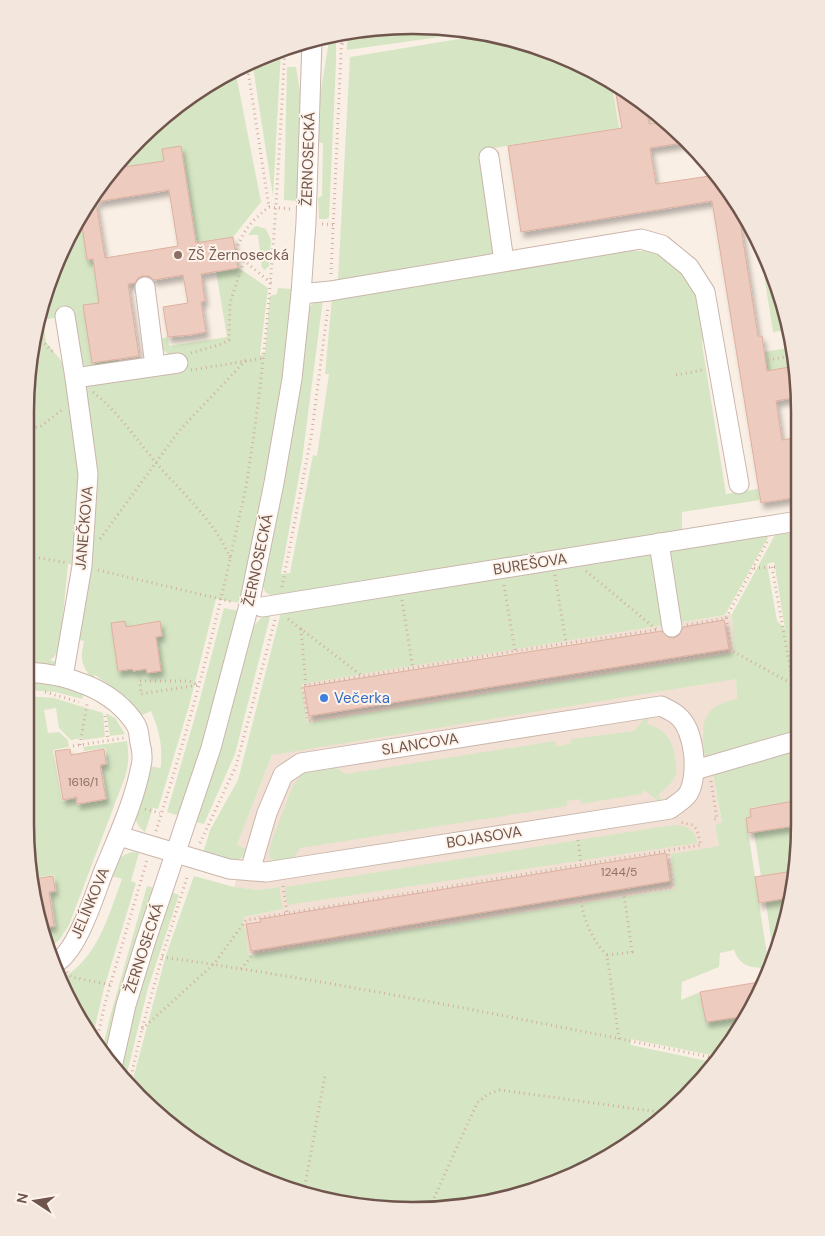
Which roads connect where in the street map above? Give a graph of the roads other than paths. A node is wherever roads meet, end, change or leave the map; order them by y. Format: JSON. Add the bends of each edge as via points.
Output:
{"nodes":[{"id":1,"x":312,"y":48,"type":"edge"},
{"id":2,"x":489,"y":157,"type":"dead end"},
{"id":3,"x":504,"y":261,"type":"junction"},
{"id":4,"x":145,"y":287,"type":"dead end"},
{"id":5,"x":301,"y":294,"type":"junction"},
{"id":6,"x":65,"y":316,"type":"dead end"},
{"id":7,"x":178,"y":362,"type":"road end"},
{"id":8,"x":155,"y":366,"type":"junction"},
{"id":9,"x":75,"y":378,"type":"junction"},
{"id":10,"x":739,"y":484,"type":"dead end"},
{"id":11,"x":791,"y":521,"type":"edge"},
{"id":12,"x":659,"y":542,"type":"junction"},
{"id":13,"x":273,"y":607,"type":"road end"},
{"id":14,"x":664,"y":628,"type":"road end"},
{"id":15,"x":34,"y":673,"type":"edge"},
{"id":16,"x":63,"y":677,"type":"junction"},
{"id":17,"x":661,"y":706,"type":"joint"},
{"id":18,"x":791,"y":742,"type":"edge"},
{"id":19,"x":695,"y":770,"type":"junction"},
{"id":20,"x":119,"y":836,"type":"junction"},
{"id":21,"x":176,"y":853,"type":"junction"},
{"id":22,"x":250,"y":871,"type":"junction"},
{"id":23,"x":60,"y":961,"type":"edge"},
{"id":24,"x":114,"y":1057,"type":"edge"}],
"edges":[{"from":1,"to":5,"type":"street","name":"ŽERNOSECKÁ"},
{"from":2,"to":3,"type":"street"},
{"from":3,"to":5,"type":"street"},
{"from":3,"to":10,"type":"street","via":[[641,239],[662,245],[689,267],[705,292]]},
{"from":4,"to":8,"type":"street"},
{"from":5,"to":21,"type":"street","name":"ŽERNOSECKÁ","via":[[292,379],[249,605],[211,748]]},
{"from":6,"to":9,"type":"street","name":"JANEČKOVA"},
{"from":7,"to":8,"type":"street"},
{"from":8,"to":9,"type":"street"},
{"from":9,"to":16,"type":"street","name":"JANEČKOVA","via":[[85,394],[88,474],[82,566]]},
{"from":11,"to":12,"type":"street","name":"BUREŠOVA"},
{"from":12,"to":13,"type":"street","name":"BUREŠOVA"},
{"from":12,"to":14,"type":"street"},
{"from":15,"to":16,"type":"street","name":"JELÍNKOVA"},
{"from":16,"to":20,"type":"street","name":"JELÍNKOVA","via":[[94,688],[117,702],[137,726],[142,764]]},
{"from":17,"to":19,"type":"street","name":"BOJASOVA","via":[[679,717],[689,730]]},
{"from":17,"to":22,"type":"street","name":"SLANCOVA","via":[[302,763],[283,775],[267,813]]},
{"from":18,"to":19,"type":"street"},
{"from":19,"to":22,"type":"street","name":"BOJASOVA","via":[[694,782],[687,796],[670,809],[266,872]]},
{"from":20,"to":21,"type":"street"},
{"from":20,"to":23,"type":"street","name":"JELÍNKOVA","via":[[86,918]]},
{"from":21,"to":22,"type":"street","name":"BOJASOVA","via":[[229,869]]},
{"from":21,"to":24,"type":"street","name":"ŽERNOSECKÁ","via":[[129,995]]}]}
